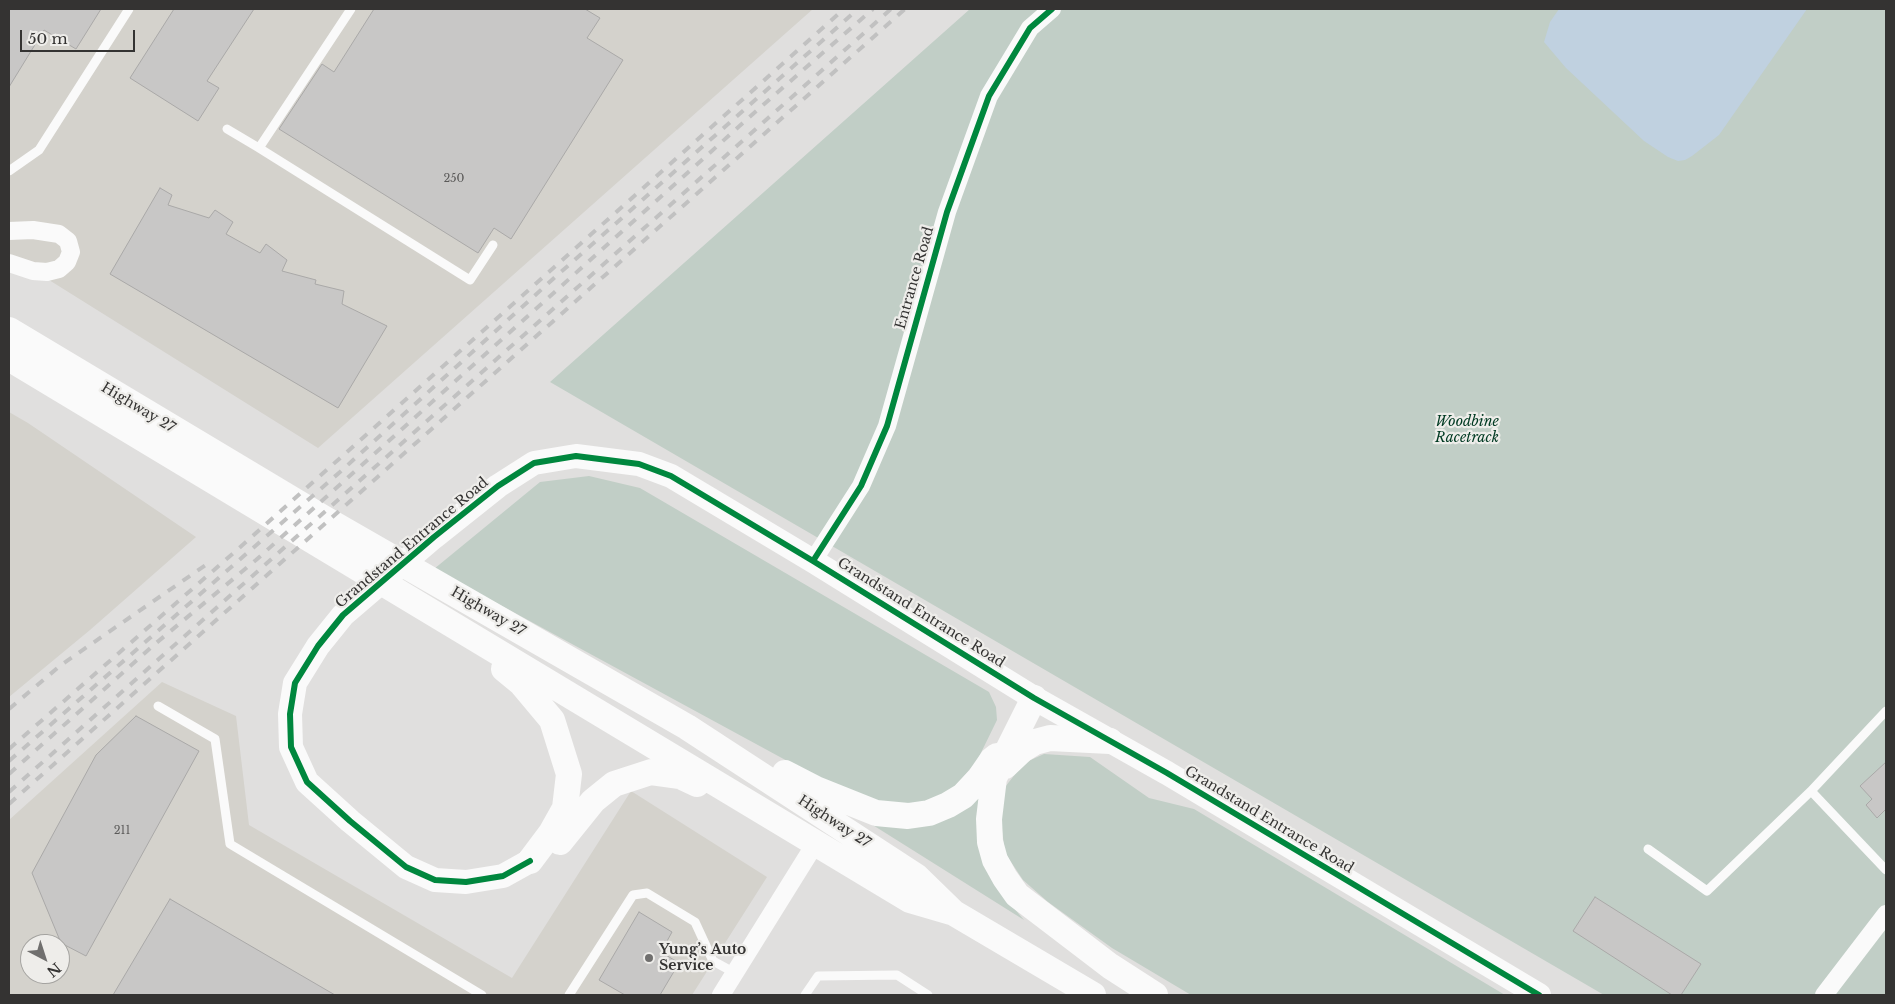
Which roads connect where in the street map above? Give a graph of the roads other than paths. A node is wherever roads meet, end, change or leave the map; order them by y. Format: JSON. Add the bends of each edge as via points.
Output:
{"nodes":[{"id":1,"x":129,"y":9,"type":"edge"},
{"id":2,"x":350,"y":9,"type":"edge"},
{"id":3,"x":1052,"y":9,"type":"edge"},
{"id":4,"x":227,"y":129,"type":"dead end"},
{"id":5,"x":259,"y":148,"type":"junction"},
{"id":6,"x":9,"y":171,"type":"edge"},
{"id":7,"x":9,"y":231,"type":"edge"},
{"id":8,"x":493,"y":245,"type":"dead end"},
{"id":9,"x":9,"y":263,"type":"edge"},
{"id":10,"x":9,"y":330,"type":"edge"},
{"id":11,"x":9,"y":358,"type":"edge"},
{"id":12,"x":814,"y":562,"type":"junction"},
{"id":13,"x":422,"y":606,"type":"junction"},
{"id":14,"x":1034,"y":698,"type":"junction"},
{"id":15,"x":158,"y":706,"type":"dead end"},
{"id":16,"x":1886,"y":711,"type":"edge"},
{"id":17,"x":687,"y":727,"type":"junction"},
{"id":18,"x":1110,"y":741,"type":"junction"},
{"id":19,"x":1008,"y":750,"type":"junction"},
{"id":20,"x":994,"y":778,"type":"junction"},
{"id":21,"x":1811,"y":791,"type":"junction"},
{"id":22,"x":779,"y":822,"type":"junction"},
{"id":23,"x":815,"y":844,"type":"junction"},
{"id":24,"x":1648,"y":849,"type":"dead end"},
{"id":25,"x":530,"y":861,"type":"junction"},
{"id":26,"x":1886,"y":870,"type":"edge"},
{"id":27,"x":954,"y":913,"type":"junction"},
{"id":28,"x":1886,"y":914,"type":"edge"},
{"id":29,"x":735,"y":973,"type":"junction"},
{"id":30,"x":482,"y":995,"type":"edge"},
{"id":31,"x":569,"y":995,"type":"edge"},
{"id":32,"x":721,"y":995,"type":"edge"},
{"id":33,"x":805,"y":995,"type":"edge"},
{"id":34,"x":928,"y":995,"type":"edge"},
{"id":35,"x":1092,"y":995,"type":"edge"},
{"id":36,"x":1155,"y":995,"type":"edge"},
{"id":37,"x":1539,"y":995,"type":"edge"},
{"id":38,"x":1824,"y":995,"type":"edge"}],
"edges":[{"from":1,"to":6,"type":"lane","via":[[39,150]]},
{"from":2,"to":5,"type":"lane"},
{"from":3,"to":12,"type":"street","name":"Entrance Road","via":[[1030,28],[989,96],[947,212],[887,426],[861,486]]},
{"from":4,"to":5,"type":"lane"},
{"from":5,"to":8,"type":"lane","via":[[470,280]]},
{"from":7,"to":9,"type":"street","via":[[59,234],[68,241],[71,252],[59,269],[47,272]]},
{"from":10,"to":17,"type":"main road","name":"Highway 27","via":[[323,518]]},
{"from":11,"to":13,"type":"main road","name":"Highway 27"},
{"from":12,"to":14,"type":"street","name":"Grandstand Entrance Road"},
{"from":12,"to":25,"type":"street","name":"Grandstand Entrance Road","via":[[671,476],[639,464],[576,456],[534,463],[498,486],[343,615],[318,646],[295,683],[290,714],[291,747],[306,782],[406,868],[435,880],[466,882],[503,876]]},
{"from":13,"to":22,"type":"main road","name":"Highway 27"},
{"from":13,"to":25,"type":"main road","via":[[521,683],[552,720],[569,774],[565,808]]},
{"from":14,"to":18,"type":"street","name":"Grandstand Entrance Road"},
{"from":14,"to":19,"type":"main road"},
{"from":15,"to":30,"type":"lane","via":[[215,739],[230,844]]},
{"from":16,"to":21,"type":"lane"},
{"from":17,"to":19,"type":"main road","via":[[745,750],[816,789],[876,813],[908,816],[929,813],[963,796],[992,760]]},
{"from":17,"to":27,"type":"main road","name":"Highway 27","via":[[918,877]]},
{"from":18,"to":20,"type":"main road","via":[[1050,738],[1036,742],[1012,758]]},
{"from":18,"to":37,"type":"street","name":"Grandstand Entrance Road"},
{"from":19,"to":20,"type":"main road"},
{"from":20,"to":36,"type":"main road","via":[[990,842],[995,860],[1017,895],[1110,966]]},
{"from":21,"to":24,"type":"lane","via":[[1707,891]]},
{"from":21,"to":26,"type":"lane"},
{"from":22,"to":23,"type":"main road","name":"Highway 27"},
{"from":22,"to":25,"type":"main road","via":[[680,776],[651,772],[614,784],[593,801],[558,844]]},
{"from":23,"to":27,"type":"main road","name":"Highway 27","via":[[910,900]]},
{"from":23,"to":29,"type":"street"},
{"from":27,"to":35,"type":"main road","name":"Highway 27"},
{"from":28,"to":38,"type":"street"},
{"from":29,"to":31,"type":"lane","via":[[712,961],[695,922],[647,893],[633,895]]},
{"from":29,"to":32,"type":"street"},
{"from":33,"to":34,"type":"lane","via":[[818,976],[897,975]]}]}
